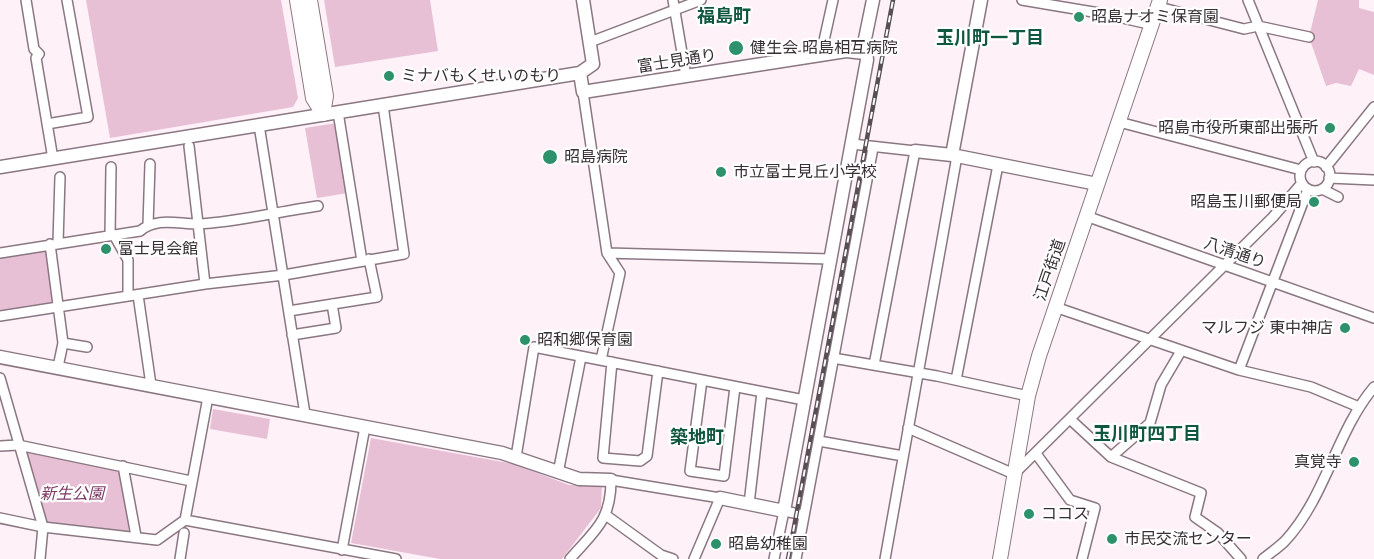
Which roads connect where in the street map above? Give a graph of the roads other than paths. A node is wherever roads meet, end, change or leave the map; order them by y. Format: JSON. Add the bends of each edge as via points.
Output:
{"nodes":[{"id":1,"x":26,"y":0,"type":"edge"},
{"id":2,"x":67,"y":0,"type":"edge"},
{"id":3,"x":297,"y":0,"type":"edge"},
{"id":4,"x":310,"y":0,"type":"edge"},
{"id":5,"x":584,"y":0,"type":"edge"},
{"id":6,"x":701,"y":0,"type":"edge"},
{"id":7,"x":833,"y":0,"type":"edge"},
{"id":8,"x":873,"y":0,"type":"edge"},
{"id":9,"x":981,"y":0,"type":"edge"},
{"id":10,"x":1022,"y":0,"type":"edge"},
{"id":11,"x":1248,"y":0,"type":"edge"},
{"id":12,"x":1160,"y":4,"type":"edge"},
{"id":13,"x":674,"y":5,"type":"edge"},
{"id":14,"x":1153,"y":25,"type":"junction"},
{"id":15,"x":1258,"y":26,"type":"junction"},
{"id":16,"x":1309,"y":37,"type":"dead end"},
{"id":17,"x":590,"y":42,"type":"junction"},
{"id":18,"x":866,"y":53,"type":"junction"},
{"id":19,"x":821,"y":54,"type":"junction"},
{"id":20,"x":580,"y":74,"type":"junction"},
{"id":21,"x":686,"y":76,"type":"junction"},
{"id":22,"x":583,"y":92,"type":"junction"},
{"id":23,"x":383,"y":105,"type":"junction"},
{"id":24,"x":1374,"y":107,"type":"edge"},
{"id":25,"x":338,"y":112,"type":"junction"},
{"id":26,"x":323,"y":114,"type":"junction"},
{"id":27,"x":1119,"y":122,"type":"junction"},
{"id":28,"x":47,"y":124,"type":"junction"},
{"id":29,"x":259,"y":125,"type":"junction"},
{"id":30,"x":852,"y":144,"type":"junction"},
{"id":31,"x":189,"y":146,"type":"dead end"},
{"id":32,"x":873,"y":148,"type":"junction"},
{"id":33,"x":915,"y":151,"type":"junction"},
{"id":34,"x":954,"y":156,"type":"junction"},
{"id":35,"x":53,"y":159,"type":"junction"},
{"id":36,"x":1314,"y":162,"type":"junction"},
{"id":37,"x":150,"y":164,"type":"dead end"},
{"id":38,"x":998,"y":165,"type":"junction"},
{"id":39,"x":1326,"y":166,"type":"junction"},
{"id":40,"x":0,"y":167,"type":"edge"},
{"id":41,"x":111,"y":167,"type":"dead end"},
{"id":42,"x":1301,"y":170,"type":"junction"},
{"id":43,"x":60,"y":177,"type":"dead end"},
{"id":44,"x":1329,"y":178,"type":"junction"},
{"id":45,"x":1374,"y":180,"type":"edge"},
{"id":46,"x":1097,"y":184,"type":"junction"},
{"id":47,"x":1305,"y":186,"type":"junction"},
{"id":48,"x":1322,"y":189,"type":"junction"},
{"id":49,"x":1338,"y":197,"type":"dead end"},
{"id":50,"x":318,"y":206,"type":"dead end"},
{"id":51,"x":273,"y":212,"type":"junction"},
{"id":52,"x":1086,"y":216,"type":"junction"},
{"id":53,"x":198,"y":224,"type":"junction"},
{"id":54,"x":148,"y":225,"type":"junction"},
{"id":55,"x":112,"y":235,"type":"junction"},
{"id":56,"x":54,"y":244,"type":"junction"},
{"id":57,"x":0,"y":253,"type":"edge"},
{"id":58,"x":607,"y":253,"type":"junction"},
{"id":59,"x":830,"y":259,"type":"junction"},
{"id":60,"x":366,"y":260,"type":"junction"},
{"id":61,"x":1226,"y":265,"type":"junction"},
{"id":62,"x":284,"y":275,"type":"junction"},
{"id":63,"x":1272,"y":282,"type":"junction"},
{"id":64,"x":205,"y":284,"type":"junction"},
{"id":65,"x":133,"y":295,"type":"junction"},
{"id":66,"x":333,"y":304,"type":"junction"},
{"id":67,"x":59,"y":307,"type":"junction"},
{"id":68,"x":1055,"y":307,"type":"junction"},
{"id":69,"x":289,"y":311,"type":"junction"},
{"id":70,"x":0,"y":316,"type":"edge"},
{"id":71,"x":1374,"y":318,"type":"edge"},
{"id":72,"x":292,"y":335,"type":"junction"},
{"id":73,"x":1151,"y":340,"type":"junction"},
{"id":74,"x":63,"y":343,"type":"junction"},
{"id":75,"x":87,"y":347,"type":"dead end"},
{"id":76,"x":1181,"y":351,"type":"junction"},
{"id":77,"x":0,"y":357,"type":"edge"},
{"id":78,"x":581,"y":357,"type":"junction"},
{"id":79,"x":832,"y":358,"type":"junction"},
{"id":80,"x":601,"y":360,"type":"junction"},
{"id":81,"x":612,"y":362,"type":"junction"},
{"id":82,"x":874,"y":365,"type":"junction"},
{"id":83,"x":58,"y":367,"type":"junction"},
{"id":84,"x":1239,"y":370,"type":"junction"},
{"id":85,"x":658,"y":371,"type":"junction"},
{"id":86,"x":917,"y":372,"type":"junction"},
{"id":87,"x":0,"y":378,"type":"edge"},
{"id":88,"x":702,"y":380,"type":"junction"},
{"id":89,"x":956,"y":380,"type":"junction"},
{"id":90,"x":151,"y":385,"type":"junction"},
{"id":91,"x":735,"y":387,"type":"junction"},
{"id":92,"x":1374,"y":387,"type":"edge"},
{"id":93,"x":762,"y":392,"type":"junction"},
{"id":94,"x":1028,"y":396,"type":"junction"},
{"id":95,"x":208,"y":397,"type":"junction"},
{"id":96,"x":804,"y":400,"type":"junction"},
{"id":97,"x":1359,"y":407,"type":"junction"},
{"id":98,"x":305,"y":414,"type":"junction"},
{"id":99,"x":1071,"y":420,"type":"junction"},
{"id":100,"x":365,"y":427,"type":"junction"},
{"id":101,"x":908,"y":428,"type":"junction"},
{"id":102,"x":819,"y":441,"type":"junction"},
{"id":103,"x":0,"y":446,"type":"edge"},
{"id":104,"x":18,"y":446,"type":"junction"},
{"id":105,"x":1037,"y":455,"type":"junction"},
{"id":106,"x":903,"y":456,"type":"junction"},
{"id":107,"x":516,"y":457,"type":"junction"},
{"id":108,"x":1111,"y":457,"type":"junction"},
{"id":109,"x":123,"y":466,"type":"junction"},
{"id":110,"x":558,"y":473,"type":"junction"},
{"id":111,"x":1014,"y":474,"type":"junction"},
{"id":112,"x":611,"y":480,"type":"junction"},
{"id":113,"x":191,"y":481,"type":"junction"},
{"id":114,"x":720,"y":498,"type":"junction"},
{"id":115,"x":749,"y":504,"type":"junction"},
{"id":116,"x":784,"y":511,"type":"junction"},
{"id":117,"x":804,"y":515,"type":"junction"},
{"id":118,"x":607,"y":516,"type":"junction"},
{"id":119,"x":0,"y":518,"type":"edge"},
{"id":120,"x":185,"y":520,"type":"junction"},
{"id":121,"x":43,"y":527,"type":"junction"},
{"id":122,"x":184,"y":533,"type":"dead end"},
{"id":123,"x":136,"y":536,"type":"junction"},
{"id":124,"x":342,"y":550,"type":"junction"},
{"id":125,"x":658,"y":557,"type":"edge"},
{"id":126,"x":40,"y":559,"type":"edge"},
{"id":127,"x":180,"y":559,"type":"edge"},
{"id":128,"x":396,"y":559,"type":"edge"},
{"id":129,"x":570,"y":559,"type":"edge"},
{"id":130,"x":673,"y":559,"type":"edge"},
{"id":131,"x":694,"y":559,"type":"edge"},
{"id":132,"x":774,"y":559,"type":"edge"},
{"id":133,"x":796,"y":559,"type":"edge"},
{"id":134,"x":885,"y":559,"type":"edge"},
{"id":135,"x":1000,"y":559,"type":"edge"},
{"id":136,"x":1082,"y":559,"type":"edge"},
{"id":137,"x":1240,"y":559,"type":"edge"},
{"id":138,"x":1263,"y":559,"type":"edge"}],
"edges":[{"from":1,"to":28,"type":"street"},
{"from":2,"to":28,"type":"street","via":[[88,117]]},
{"from":3,"to":26,"type":"main road","via":[[313,98]]},
{"from":4,"to":26,"type":"main road","via":[[326,96]]},
{"from":5,"to":17,"type":"street"},
{"from":6,"to":13,"type":"street"},
{"from":7,"to":19,"type":"street"},
{"from":8,"to":18,"type":"street"},
{"from":9,"to":34,"type":"street"},
{"from":10,"to":14,"type":"street"},
{"from":11,"to":15,"type":"street"},
{"from":12,"to":14,"type":"main road","name":"江戸街道"},
{"from":12,"to":15,"type":"street","via":[[1244,29]]},
{"from":13,"to":17,"type":"street"},
{"from":13,"to":21,"type":"street"},
{"from":14,"to":27,"type":"main road","name":"江戸街道"},
{"from":15,"to":16,"type":"street"},
{"from":15,"to":36,"type":"street"},
{"from":17,"to":20,"type":"street","via":[[593,64]]},
{"from":18,"to":19,"type":"street","name":"富士見通り","via":[[856,50]]},
{"from":18,"to":30,"type":"street"},
{"from":19,"to":21,"type":"street","name":"富士見通り"},
{"from":20,"to":22,"type":"street"},
{"from":20,"to":23,"type":"street"},
{"from":21,"to":22,"type":"street","name":"富士見通り"},
{"from":22,"to":58,"type":"street"},
{"from":23,"to":25,"type":"street"},
{"from":23,"to":60,"type":"street","via":[[404,254]]},
{"from":24,"to":39,"type":"street"},
{"from":25,"to":26,"type":"street"},
{"from":25,"to":60,"type":"street"},
{"from":26,"to":29,"type":"street"},
{"from":27,"to":42,"type":"street"},
{"from":27,"to":46,"type":"main road","name":"江戸街道"},
{"from":28,"to":35,"type":"street"},
{"from":29,"to":35,"type":"street"},
{"from":29,"to":51,"type":"street"},
{"from":30,"to":32,"type":"street"},
{"from":30,"to":59,"type":"street"},
{"from":31,"to":53,"type":"street"},
{"from":32,"to":33,"type":"street"},
{"from":32,"to":79,"type":"street"},
{"from":33,"to":34,"type":"street"},
{"from":33,"to":82,"type":"street"},
{"from":34,"to":38,"type":"street"},
{"from":34,"to":86,"type":"street"},
{"from":35,"to":40,"type":"street"},
{"from":36,"to":39,"type":"street"},
{"from":36,"to":42,"type":"street"},
{"from":37,"to":54,"type":"street"},
{"from":38,"to":46,"type":"street"},
{"from":38,"to":89,"type":"street"},
{"from":39,"to":44,"type":"street"},
{"from":41,"to":55,"type":"street"},
{"from":42,"to":47,"type":"street"},
{"from":43,"to":56,"type":"street"},
{"from":44,"to":45,"type":"street"},
{"from":44,"to":48,"type":"street"},
{"from":46,"to":52,"type":"main road","name":"江戸街道"},
{"from":47,"to":48,"type":"street"},
{"from":47,"to":61,"type":"street"},
{"from":47,"to":63,"type":"street"},
{"from":48,"to":49,"type":"street"},
{"from":50,"to":51,"type":"street"},
{"from":51,"to":53,"type":"street"},
{"from":51,"to":62,"type":"street"},
{"from":52,"to":61,"type":"street","name":"八清通り"},
{"from":52,"to":68,"type":"main road","name":"江戸街道"},
{"from":53,"to":54,"type":"street","via":[[172,221]]},
{"from":53,"to":64,"type":"street"},
{"from":54,"to":55,"type":"street","via":[[140,231]]},
{"from":55,"to":56,"type":"street"},
{"from":55,"to":65,"type":"street","via":[[128,260]]},
{"from":56,"to":57,"type":"street"},
{"from":56,"to":67,"type":"street"},
{"from":58,"to":59,"type":"street"},
{"from":58,"to":80,"type":"street","via":[[620,273]]},
{"from":59,"to":96,"type":"street"},
{"from":60,"to":62,"type":"street"},
{"from":60,"to":66,"type":"street","via":[[377,297]]},
{"from":61,"to":63,"type":"street","name":"八清通り"},
{"from":61,"to":73,"type":"street"},
{"from":62,"to":64,"type":"street"},
{"from":62,"to":69,"type":"street"},
{"from":63,"to":71,"type":"street","name":"八清通り"},
{"from":63,"to":84,"type":"street"},
{"from":64,"to":65,"type":"street"},
{"from":65,"to":67,"type":"street"},
{"from":65,"to":90,"type":"street"},
{"from":66,"to":69,"type":"street"},
{"from":66,"to":72,"type":"street","via":[[336,328]]},
{"from":67,"to":70,"type":"street"},
{"from":67,"to":74,"type":"street"},
{"from":68,"to":73,"type":"street"},
{"from":68,"to":94,"type":"main road","name":"江戸街道"},
{"from":69,"to":72,"type":"street"},
{"from":72,"to":98,"type":"street"},
{"from":73,"to":76,"type":"street"},
{"from":73,"to":99,"type":"street"},
{"from":74,"to":75,"type":"street"},
{"from":74,"to":83,"type":"street"},
{"from":76,"to":84,"type":"street"},
{"from":76,"to":108,"type":"street","via":[[1161,385],[1150,423]]},
{"from":77,"to":83,"type":"street"},
{"from":78,"to":80,"type":"street"},
{"from":78,"to":107,"type":"street","via":[[534,347]]},
{"from":78,"to":110,"type":"street"},
{"from":79,"to":82,"type":"street"},
{"from":79,"to":102,"type":"street"},
{"from":80,"to":81,"type":"street"},
{"from":81,"to":85,"type":"street"},
{"from":81,"to":85,"type":"street","via":[[603,458],[639,461],[647,456]]},
{"from":82,"to":86,"type":"street"},
{"from":83,"to":90,"type":"street"},
{"from":84,"to":97,"type":"street","via":[[1311,387]]},
{"from":85,"to":88,"type":"street"},
{"from":86,"to":89,"type":"street"},
{"from":86,"to":101,"type":"street"},
{"from":87,"to":104,"type":"street"},
{"from":88,"to":91,"type":"street"},
{"from":88,"to":91,"type":"street","via":[[690,471],[724,476]]},
{"from":89,"to":94,"type":"street"},
{"from":90,"to":95,"type":"street"},
{"from":91,"to":93,"type":"street"},
{"from":92,"to":97,"type":"street"},
{"from":93,"to":96,"type":"street"},
{"from":93,"to":115,"type":"street"},
{"from":94,"to":111,"type":"main road","name":"江戸街道"},
{"from":95,"to":98,"type":"street"},
{"from":95,"to":113,"type":"street"},
{"from":96,"to":116,"type":"street"},
{"from":97,"to":138,"type":"street","via":[[1298,522]]},
{"from":98,"to":100,"type":"street"},
{"from":99,"to":105,"type":"street"},
{"from":99,"to":108,"type":"street"},
{"from":100,"to":107,"type":"street"},
{"from":100,"to":124,"type":"street"},
{"from":101,"to":106,"type":"street"},
{"from":101,"to":111,"type":"street"},
{"from":102,"to":106,"type":"street"},
{"from":102,"to":117,"type":"street"},
{"from":103,"to":104,"type":"street"},
{"from":104,"to":109,"type":"street"},
{"from":104,"to":121,"type":"street"},
{"from":105,"to":111,"type":"street"},
{"from":105,"to":136,"type":"street","via":[[1070,500],[1095,508]]},
{"from":106,"to":134,"type":"street"},
{"from":107,"to":110,"type":"street"},
{"from":108,"to":137,"type":"street","via":[[1201,493],[1195,517],[1218,533]]},
{"from":109,"to":113,"type":"street"},
{"from":109,"to":123,"type":"street"},
{"from":110,"to":112,"type":"street","via":[[579,479]]},
{"from":111,"to":135,"type":"main road","name":"江戸街道"},
{"from":112,"to":114,"type":"street"},
{"from":112,"to":118,"type":"street"},
{"from":113,"to":120,"type":"street"},
{"from":114,"to":115,"type":"street"},
{"from":114,"to":131,"type":"street"},
{"from":115,"to":116,"type":"street"},
{"from":116,"to":117,"type":"street"},
{"from":116,"to":132,"type":"street"},
{"from":117,"to":133,"type":"street"},
{"from":118,"to":125,"type":"street"},
{"from":118,"to":129,"type":"street"},
{"from":119,"to":121,"type":"street"},
{"from":120,"to":123,"type":"street","via":[[157,540]]},
{"from":120,"to":124,"type":"street"},
{"from":121,"to":123,"type":"street"},
{"from":121,"to":126,"type":"street"},
{"from":122,"to":127,"type":"street"},
{"from":124,"to":128,"type":"street"},
{"from":125,"to":130,"type":"street"}]}
